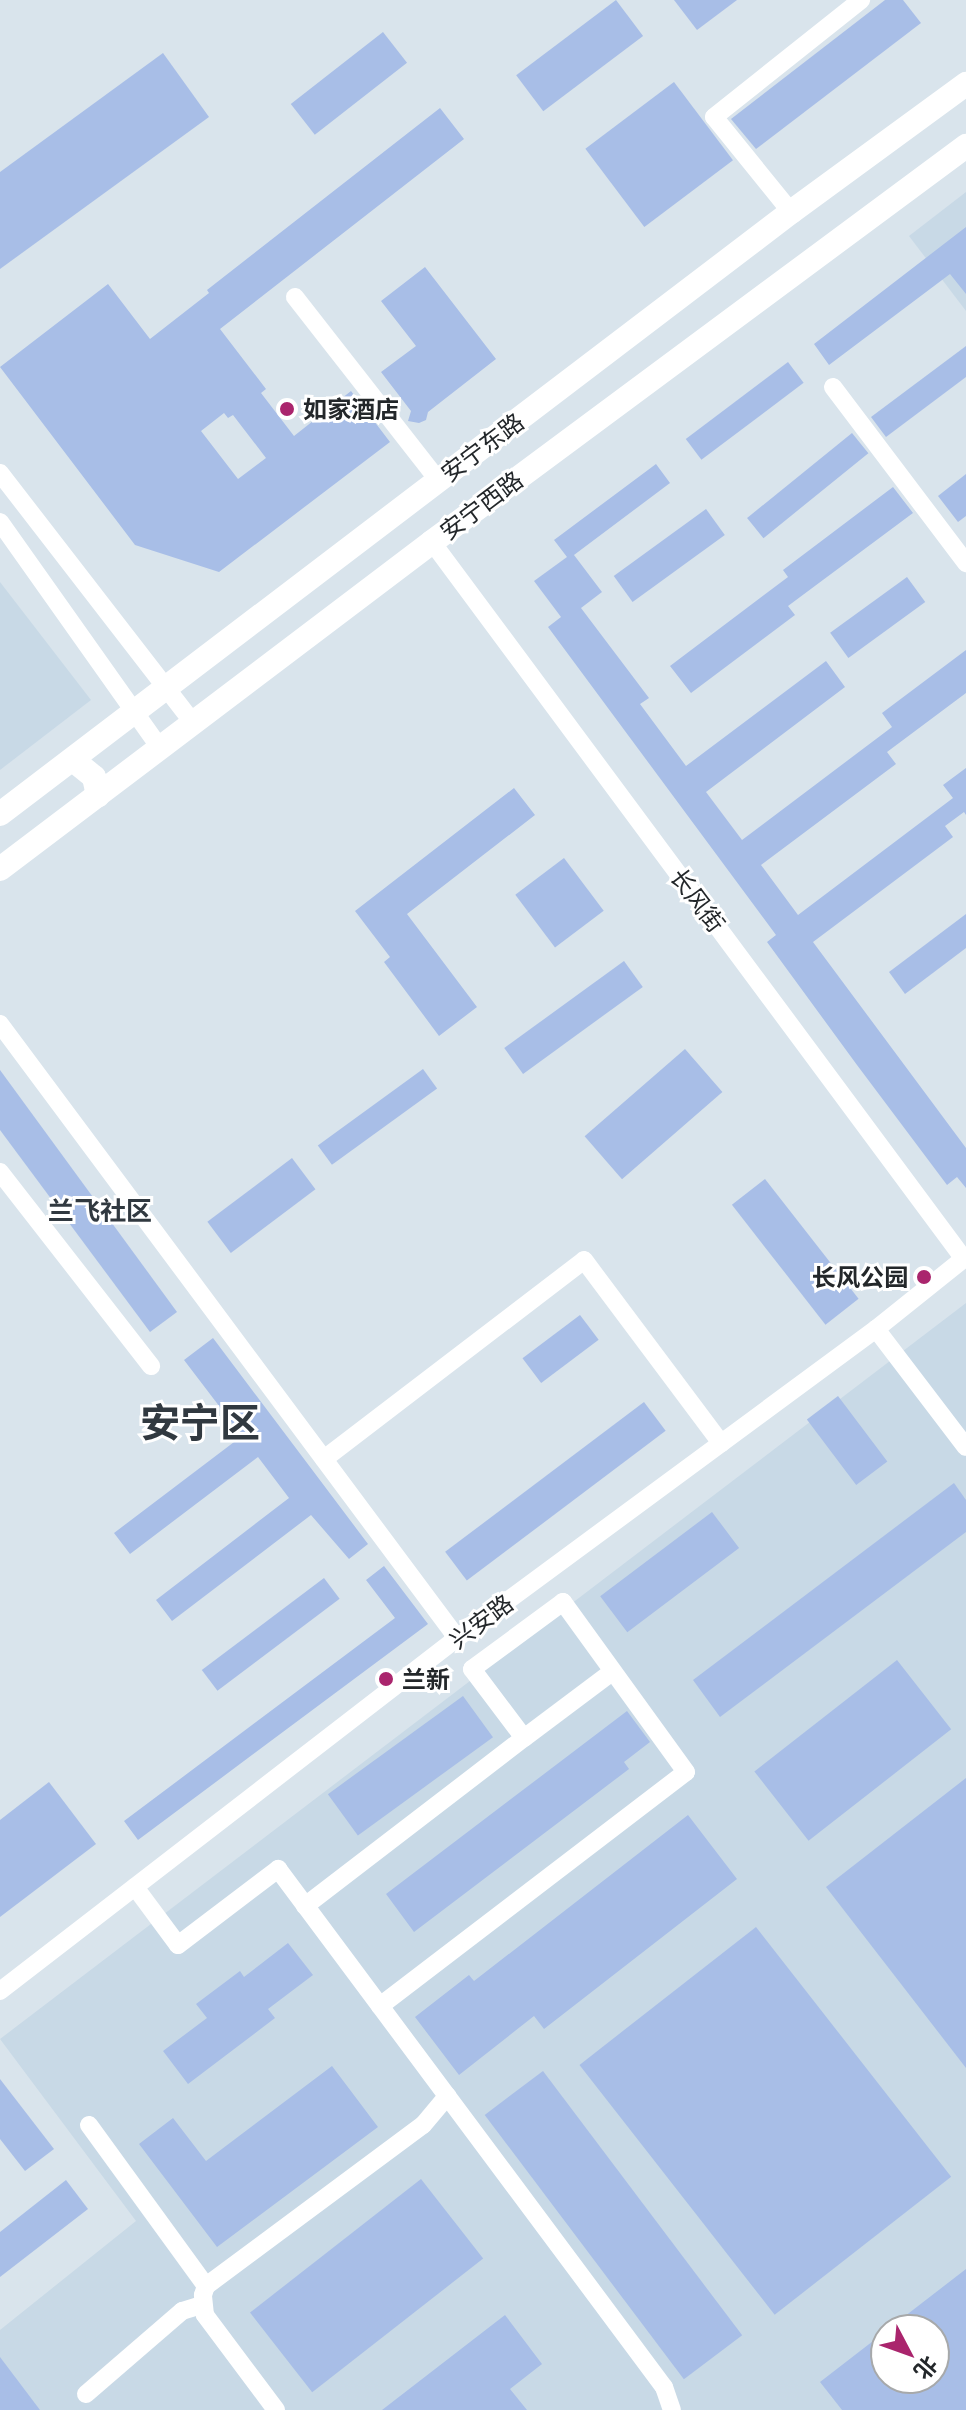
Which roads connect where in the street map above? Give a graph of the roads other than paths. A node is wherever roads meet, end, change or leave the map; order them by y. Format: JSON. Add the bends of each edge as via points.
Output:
{"nodes":[{"id":1,"x":861,"y":0,"type":"edge"},
{"id":2,"x":966,"y":84,"type":"edge"},
{"id":3,"x":966,"y":146,"type":"edge"},
{"id":4,"x":791,"y":212,"type":"junction"},
{"id":5,"x":295,"y":297,"type":"dead end"},
{"id":6,"x":833,"y":387,"type":"dead end"},
{"id":7,"x":0,"y":473,"type":"edge"},
{"id":8,"x":438,"y":480,"type":"junction"},
{"id":9,"x":0,"y":522,"type":"edge"},
{"id":10,"x":432,"y":542,"type":"junction"},
{"id":11,"x":966,"y":563,"type":"edge"},
{"id":12,"x":243,"y":632,"type":"junction"},
{"id":13,"x":267,"y":668,"type":"junction"},
{"id":14,"x":168,"y":689,"type":"junction"},
{"id":15,"x":137,"y":712,"type":"junction"},
{"id":16,"x":194,"y":724,"type":"junction"},
{"id":17,"x":161,"y":749,"type":"junction"},
{"id":18,"x":73,"y":760,"type":"junction"},
{"id":19,"x":98,"y":796,"type":"junction"},
{"id":20,"x":0,"y":814,"type":"edge"},
{"id":21,"x":0,"y":869,"type":"edge"},
{"id":22,"x":0,"y":1024,"type":"edge"},
{"id":23,"x":0,"y":1172,"type":"edge"},
{"id":24,"x":965,"y":1258,"type":"edge"},
{"id":25,"x":876,"y":1329,"type":"junction"},
{"id":26,"x":151,"y":1366,"type":"dead end"},
{"id":27,"x":721,"y":1443,"type":"junction"},
{"id":28,"x":966,"y":1447,"type":"edge"},
{"id":29,"x":324,"y":1459,"type":"junction"},
{"id":30,"x":457,"y":1638,"type":"junction"},
{"id":31,"x":612,"y":1672,"type":"junction"},
{"id":32,"x":524,"y":1738,"type":"junction"},
{"id":33,"x":135,"y":1887,"type":"junction"},
{"id":34,"x":305,"y":1906,"type":"junction"},
{"id":35,"x":0,"y":1991,"type":"edge"},
{"id":36,"x":380,"y":2006,"type":"junction"},
{"id":37,"x":447,"y":2096,"type":"junction"},
{"id":38,"x":89,"y":2125,"type":"dead end"},
{"id":39,"x":206,"y":2286,"type":"junction"},
{"id":40,"x":202,"y":2305,"type":"junction"},
{"id":41,"x":86,"y":2394,"type":"dead end"},
{"id":42,"x":276,"y":2410,"type":"edge"},
{"id":43,"x":672,"y":2410,"type":"edge"}],
"edges":[{"from":1,"to":4,"type":"street","via":[[714,117]]},
{"from":2,"to":4,"type":"main road","name":"安宁东路"},
{"from":3,"to":10,"type":"main road","name":"安宁西路"},
{"from":4,"to":8,"type":"main road","name":"安宁东路"},
{"from":5,"to":8,"type":"street"},
{"from":6,"to":11,"type":"street"},
{"from":7,"to":14,"type":"street"},
{"from":8,"to":12,"type":"main road","name":"安宁东路"},
{"from":9,"to":15,"type":"street"},
{"from":10,"to":13,"type":"main road","name":"安宁西路"},
{"from":10,"to":24,"type":"street","name":"长风街"},
{"from":12,"to":13,"type":"main road","via":[[243,659]]},
{"from":12,"to":14,"type":"main road","name":"安宁东路"},
{"from":13,"to":16,"type":"main road","name":"安宁西路"},
{"from":14,"to":15,"type":"main road","name":"安宁东路"},
{"from":14,"to":16,"type":"street"},
{"from":15,"to":17,"type":"street"},
{"from":15,"to":18,"type":"main road","name":"安宁东路"},
{"from":16,"to":17,"type":"main road","name":"安宁西路"},
{"from":17,"to":19,"type":"main road","name":"安宁西路"},
{"from":18,"to":19,"type":"main road","via":[[94,777]]},
{"from":18,"to":20,"type":"main road","name":"安宁东路"},
{"from":19,"to":21,"type":"main road","name":"安宁西路"},
{"from":22,"to":29,"type":"street"},
{"from":23,"to":26,"type":"street"},
{"from":24,"to":25,"type":"street","name":"兴安路"},
{"from":25,"to":27,"type":"street","name":"兴安路"},
{"from":25,"to":28,"type":"street"},
{"from":27,"to":29,"type":"street","via":[[584,1260]]},
{"from":27,"to":30,"type":"street","name":"兴安路"},
{"from":29,"to":30,"type":"street"},
{"from":30,"to":33,"type":"street","name":"兴安路"},
{"from":31,"to":32,"type":"street"},
{"from":31,"to":32,"type":"street","via":[[563,1602],[472,1669]]},
{"from":31,"to":36,"type":"street","via":[[686,1772]]},
{"from":32,"to":34,"type":"street"},
{"from":33,"to":34,"type":"street","via":[[178,1945],[278,1869]]},
{"from":33,"to":35,"type":"street","name":"兴安路"},
{"from":34,"to":36,"type":"street"},
{"from":36,"to":37,"type":"street"},
{"from":37,"to":39,"type":"street","via":[[423,2125]]},
{"from":37,"to":43,"type":"street","via":[[664,2387]]},
{"from":38,"to":39,"type":"street"},
{"from":39,"to":40,"type":"street"},
{"from":40,"to":41,"type":"street","via":[[182,2311]]},
{"from":40,"to":42,"type":"street"}]}
